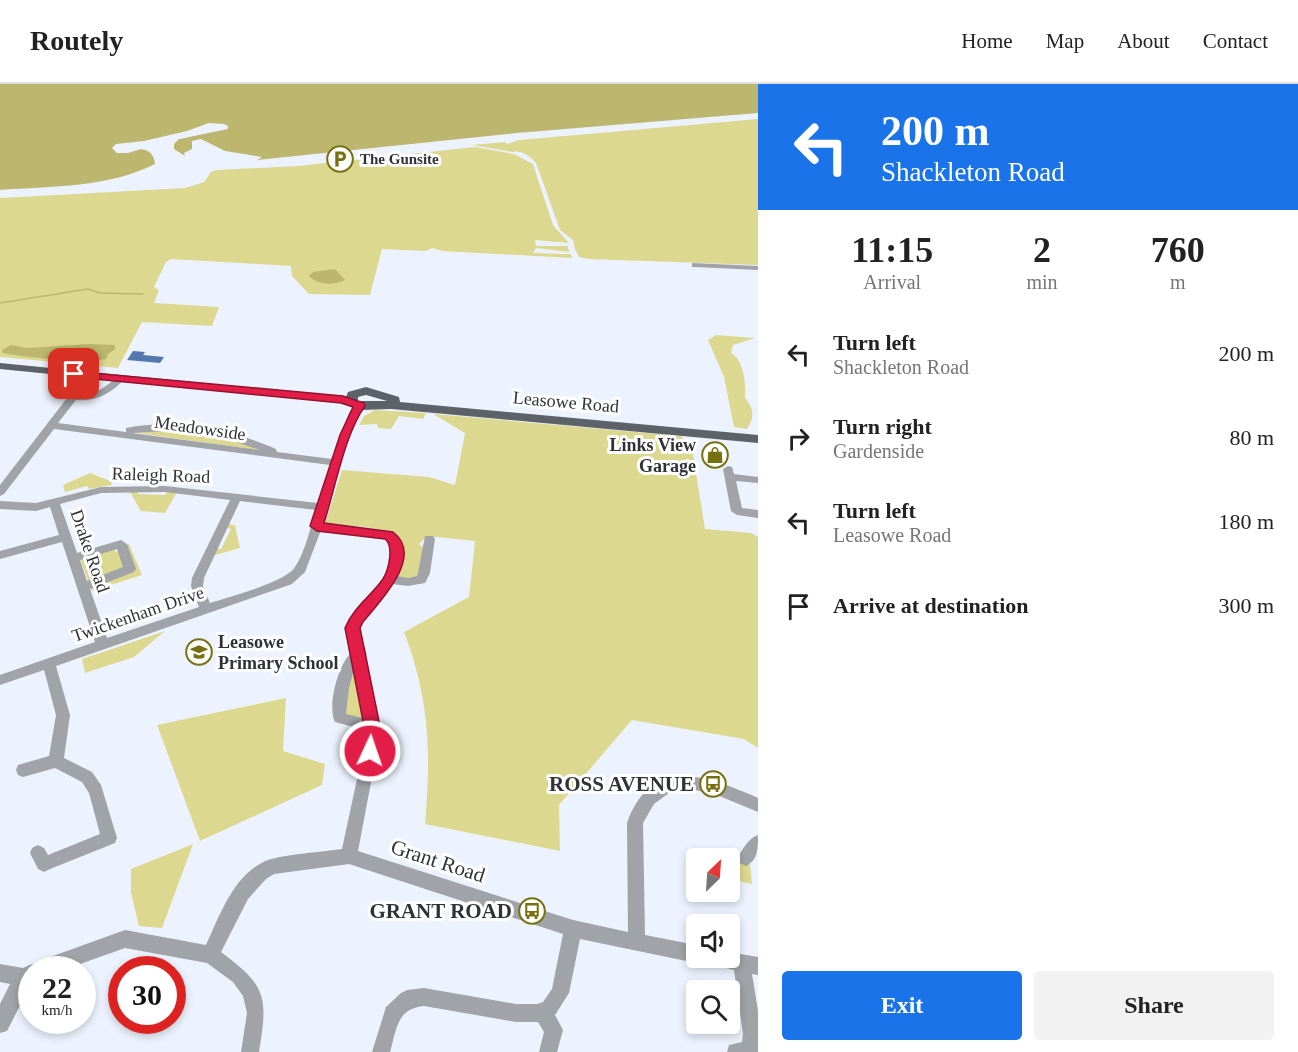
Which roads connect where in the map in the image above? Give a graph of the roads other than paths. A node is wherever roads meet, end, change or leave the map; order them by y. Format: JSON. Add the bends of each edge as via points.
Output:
{"nodes":[{"id":1,"x":695,"y":265,"type":"dead end"},
{"id":2,"x":758,"y":268,"type":"edge"},
{"id":3,"x":0,"y":362,"type":"edge"},
{"id":4,"x":0,"y":366,"type":"edge"},
{"id":5,"x":58,"y":372,"type":"junction"},
{"id":6,"x":91,"y":373,"type":"junction"},
{"id":7,"x":120,"y":378,"type":"junction"},
{"id":8,"x":73,"y":397,"type":"junction"},
{"id":9,"x":363,"y":400,"type":"junction"},
{"id":10,"x":51,"y":425,"type":"junction"},
{"id":11,"x":758,"y":433,"type":"edge"},
{"id":12,"x":758,"y":439,"type":"edge"},
{"id":13,"x":337,"y":463,"type":"junction"},
{"id":14,"x":758,"y":480,"type":"edge"},
{"id":15,"x":0,"y":492,"type":"edge"},
{"id":16,"x":237,"y":496,"type":"junction"},
{"id":17,"x":54,"y":502,"type":"junction"},
{"id":18,"x":0,"y":505,"type":"edge"},
{"id":19,"x":323,"y":507,"type":"junction"},
{"id":20,"x":758,"y":514,"type":"edge"},
{"id":21,"x":317,"y":526,"type":"junction"},
{"id":22,"x":66,"y":537,"type":"junction"},
{"id":23,"x":429,"y":539,"type":"dead end"},
{"id":24,"x":2,"y":555,"type":"dead end"},
{"id":25,"x":74,"y":558,"type":"junction"},
{"id":26,"x":391,"y":579,"type":"junction"},
{"id":27,"x":83,"y":587,"type":"junction"},
{"id":28,"x":206,"y":609,"type":"junction"},
{"id":29,"x":103,"y":645,"type":"junction"},
{"id":30,"x":360,"y":655,"type":"junction"},
{"id":31,"x":49,"y":664,"type":"junction"},
{"id":32,"x":1,"y":676,"type":"edge"},
{"id":33,"x":372,"y":726,"type":"junction"},
{"id":34,"x":56,"y":762,"type":"junction"},
{"id":35,"x":22,"y":770,"type":"dead end"},
{"id":36,"x":758,"y":805,"type":"edge"},
{"id":37,"x":758,"y":842,"type":"edge"},
{"id":38,"x":39,"y":853,"type":"dead end"},
{"id":39,"x":349,"y":856,"type":"junction"},
{"id":40,"x":746,"y":858,"type":"dead end"},
{"id":41,"x":573,"y":929,"type":"junction"},
{"id":42,"x":637,"y":942,"type":"junction"},
{"id":43,"x":686,"y":952,"type":"edge"},
{"id":44,"x":211,"y":955,"type":"junction"},
{"id":45,"x":78,"y":956,"type":"edge"},
{"id":46,"x":750,"y":964,"type":"edge"},
{"id":47,"x":0,"y":974,"type":"edge"},
{"id":48,"x":18,"y":975,"type":"edge"},
{"id":49,"x":18,"y":991,"type":"edge"},
{"id":50,"x":542,"y":1011,"type":"junction"},
{"id":51,"x":0,"y":1024,"type":"edge"},
{"id":52,"x":250,"y":1052,"type":"edge"},
{"id":53,"x":381,"y":1052,"type":"edge"},
{"id":54,"x":548,"y":1052,"type":"edge"},
{"id":55,"x":736,"y":1052,"type":"edge"}],
"edges":[{"from":1,"to":2,"type":"street"},
{"from":3,"to":6,"type":"main road","name":"Leasowe Road"},
{"from":4,"to":5,"type":"main road","name":"Leasowe Road"},
{"from":5,"to":6,"type":"main road","name":"Leasowe Road"},
{"from":5,"to":8,"type":"street","via":[[53,380],[55,390]]},
{"from":6,"to":7,"type":"main road","name":"Leasowe Road"},
{"from":6,"to":8,"type":"street"},
{"from":6,"to":9,"type":"main road","name":"Leasowe Road","via":[[333,394]]},
{"from":7,"to":8,"type":"street","via":[[103,393]]},
{"from":7,"to":9,"type":"main road","name":"Leasowe Road"},
{"from":8,"to":10,"type":"street"},
{"from":9,"to":11,"type":"main road","name":"Leasowe Road"},
{"from":9,"to":12,"type":"main road","name":"Leasowe Road"},
{"from":9,"to":13,"type":"street","via":[[354,413]]},
{"from":10,"to":13,"type":"street","name":"Meadowside"},
{"from":10,"to":15,"type":"street"},
{"from":13,"to":19,"type":"street"},
{"from":14,"to":20,"type":"street","via":[[729,473],[737,512]]},
{"from":16,"to":17,"type":"street","name":"Raleigh Road","via":[[177,489],[128,489],[101,490]]},
{"from":16,"to":19,"type":"street","name":"Raleigh Road"},
{"from":16,"to":28,"type":"street","via":[[198,578]]},
{"from":17,"to":18,"type":"street","name":"Raleigh Road","via":[[24,508]]},
{"from":17,"to":22,"type":"street","name":"Drake Road"},
{"from":19,"to":21,"type":"street"},
{"from":21,"to":26,"type":"street","via":[[388,535],[395,540],[398,549]]},
{"from":21,"to":28,"type":"street","name":"Twickenham Drive","via":[[299,572],[288,581]]},
{"from":22,"to":24,"type":"street"},
{"from":22,"to":25,"type":"street","name":"Drake Road"},
{"from":23,"to":26,"type":"street","via":[[421,580]]},
{"from":25,"to":27,"type":"street","name":"Drake Road"},
{"from":25,"to":27,"type":"street","via":[[121,544],[130,569]]},
{"from":26,"to":30,"type":"street","via":[[356,619],[354,638]]},
{"from":27,"to":29,"type":"street","name":"Drake Road"},
{"from":28,"to":29,"type":"street","name":"Twickenham Drive"},
{"from":29,"to":31,"type":"street","name":"Twickenham Drive"},
{"from":30,"to":33,"type":"street"},
{"from":30,"to":33,"type":"street","via":[[348,663],[340,718]]},
{"from":31,"to":32,"type":"street","name":"Twickenham Drive"},
{"from":31,"to":34,"type":"street","via":[[63,715]]},
{"from":33,"to":39,"type":"street"},
{"from":34,"to":35,"type":"street"},
{"from":34,"to":38,"type":"street","via":[[87,777],[96,790],[109,838],[44,864]]},
{"from":36,"to":42,"type":"street","via":[[688,781],[659,790],[644,802],[635,823]]},
{"from":37,"to":40,"type":"street"},
{"from":39,"to":41,"type":"street","name":"Grant Road"},
{"from":39,"to":44,"type":"street","name":"Grant Road","via":[[260,872],[247,884]]},
{"from":41,"to":42,"type":"street","name":"Grant Road"},
{"from":41,"to":50,"type":"street","via":[[560,993]]},
{"from":42,"to":43,"type":"street","name":"Grant Road"},
{"from":44,"to":45,"type":"street","via":[[125,939]]},
{"from":44,"to":52,"type":"street","via":[[239,976],[250,992],[256,1013]]},
{"from":46,"to":55,"type":"street","via":[[750,1050]]},
{"from":47,"to":48,"type":"street"},
{"from":49,"to":51,"type":"street"},
{"from":50,"to":53,"type":"street","via":[[516,1013],[424,997],[407,999],[392,1012]]},
{"from":50,"to":54,"type":"street","via":[[554,1030]]}]}
